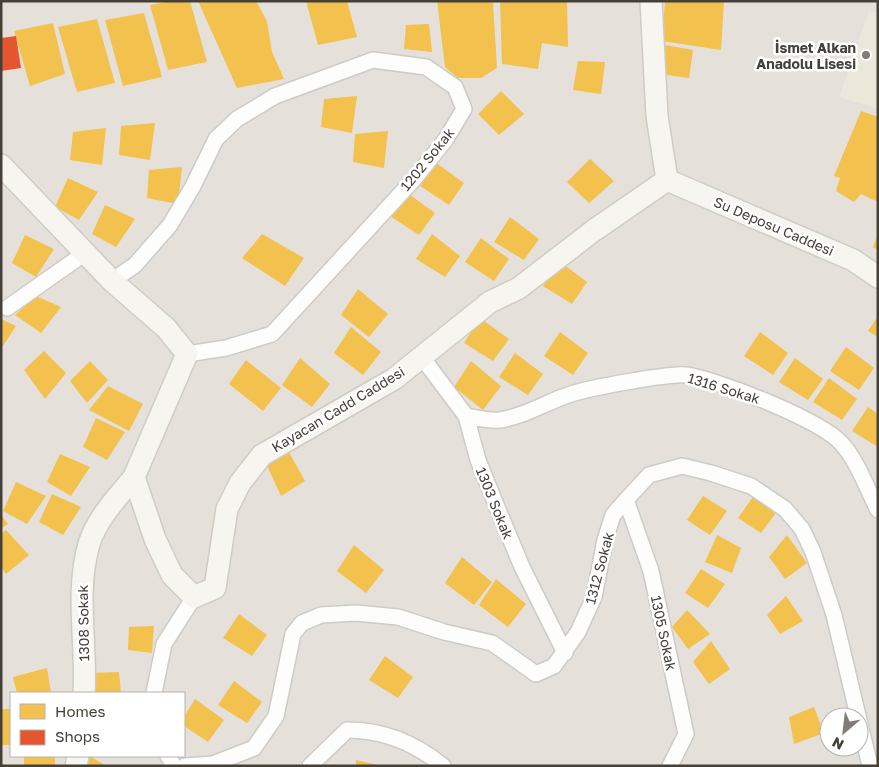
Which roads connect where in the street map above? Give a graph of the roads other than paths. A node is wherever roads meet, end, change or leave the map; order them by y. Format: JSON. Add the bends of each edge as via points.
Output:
{"nodes":[{"id":1,"x":651,"y":1,"type":"edge"},
{"id":2,"x":1,"y":166,"type":"edge"},
{"id":3,"x":666,"y":180,"type":"junction"},
{"id":4,"x":85,"y":253,"type":"junction"},
{"id":5,"x":878,"y":277,"type":"edge"},
{"id":6,"x":112,"y":281,"type":"junction"},
{"id":7,"x":7,"y":308,"type":"dead end"},
{"id":8,"x":187,"y":354,"type":"junction"},
{"id":9,"x":421,"y":356,"type":"junction"},
{"id":10,"x":466,"y":416,"type":"junction"},
{"id":11,"x":134,"y":477,"type":"junction"},
{"id":12,"x":626,"y":500,"type":"junction"},
{"id":13,"x":878,"y":510,"type":"edge"},
{"id":14,"x":194,"y":597,"type":"junction"},
{"id":15,"x":565,"y":653,"type":"junction"},
{"id":16,"x":84,"y":692,"type":"edge"},
{"id":17,"x":154,"y":692,"type":"edge"},
{"id":18,"x":216,"y":765,"type":"edge"},
{"id":19,"x":186,"y":766,"type":"edge"},
{"id":20,"x":310,"y":766,"type":"edge"},
{"id":21,"x":443,"y":766,"type":"edge"},
{"id":22,"x":670,"y":766,"type":"edge"},
{"id":23,"x":870,"y":766,"type":"edge"}],
"edges":[{"from":1,"to":3,"type":"street","via":[[657,116]]},
{"from":2,"to":4,"type":"street"},
{"from":3,"to":5,"type":"street","name":"Su Deposu Caddesi","via":[[853,260]]},
{"from":3,"to":9,"type":"street","name":"Kayacan Cadd Caddesi","via":[[592,231],[519,288],[490,302]]},
{"from":4,"to":6,"type":"street"},
{"from":4,"to":7,"type":"street"},
{"from":6,"to":8,"type":"street","via":[[166,328]]},
{"from":6,"to":8,"type":"street","name":"1202 Sokak","via":[[134,265],[170,226],[216,139],[237,119],[275,96],[373,60],[426,67],[455,87],[464,109],[446,139],[415,178],[272,334],[226,348]]},
{"from":8,"to":11,"type":"street"},
{"from":9,"to":10,"type":"street","name":"1303 Sokak"},
{"from":9,"to":14,"type":"street","name":"Kayacan Cadd Caddesi","via":[[394,379],[262,455],[240,483],[226,509],[215,588]]},
{"from":10,"to":13,"type":"street","name":"1316 Sokak","via":[[498,420],[530,413],[571,394],[685,375],[773,404],[835,438],[857,468]]},
{"from":10,"to":15,"type":"street","name":"1303 Sokak","via":[[496,507],[530,585]]},
{"from":11,"to":14,"type":"street","via":[[154,539],[172,575]]},
{"from":11,"to":16,"type":"street","name":"1308 Sokak","via":[[107,509],[89,542],[82,582]]},
{"from":12,"to":15,"type":"street","name":"1312 Sokak","via":[[613,515],[594,597]]},
{"from":12,"to":22,"type":"street","name":"1305 Sokak","via":[[651,571],[686,734]]},
{"from":12,"to":23,"type":"street","name":"1312 Sokak","via":[[649,475],[682,466],[751,486],[785,509],[802,529],[813,552],[834,615]]},
{"from":14,"to":17,"type":"street","via":[[164,644]]},
{"from":15,"to":18,"type":"street","name":"1312 Sokak","via":[[554,666],[536,674],[492,643],[398,617],[320,614],[302,623],[293,634],[276,716],[254,748]]},
{"from":18,"to":19,"type":"street"},
{"from":20,"to":21,"type":"street","via":[[348,730],[395,736]]}]}
